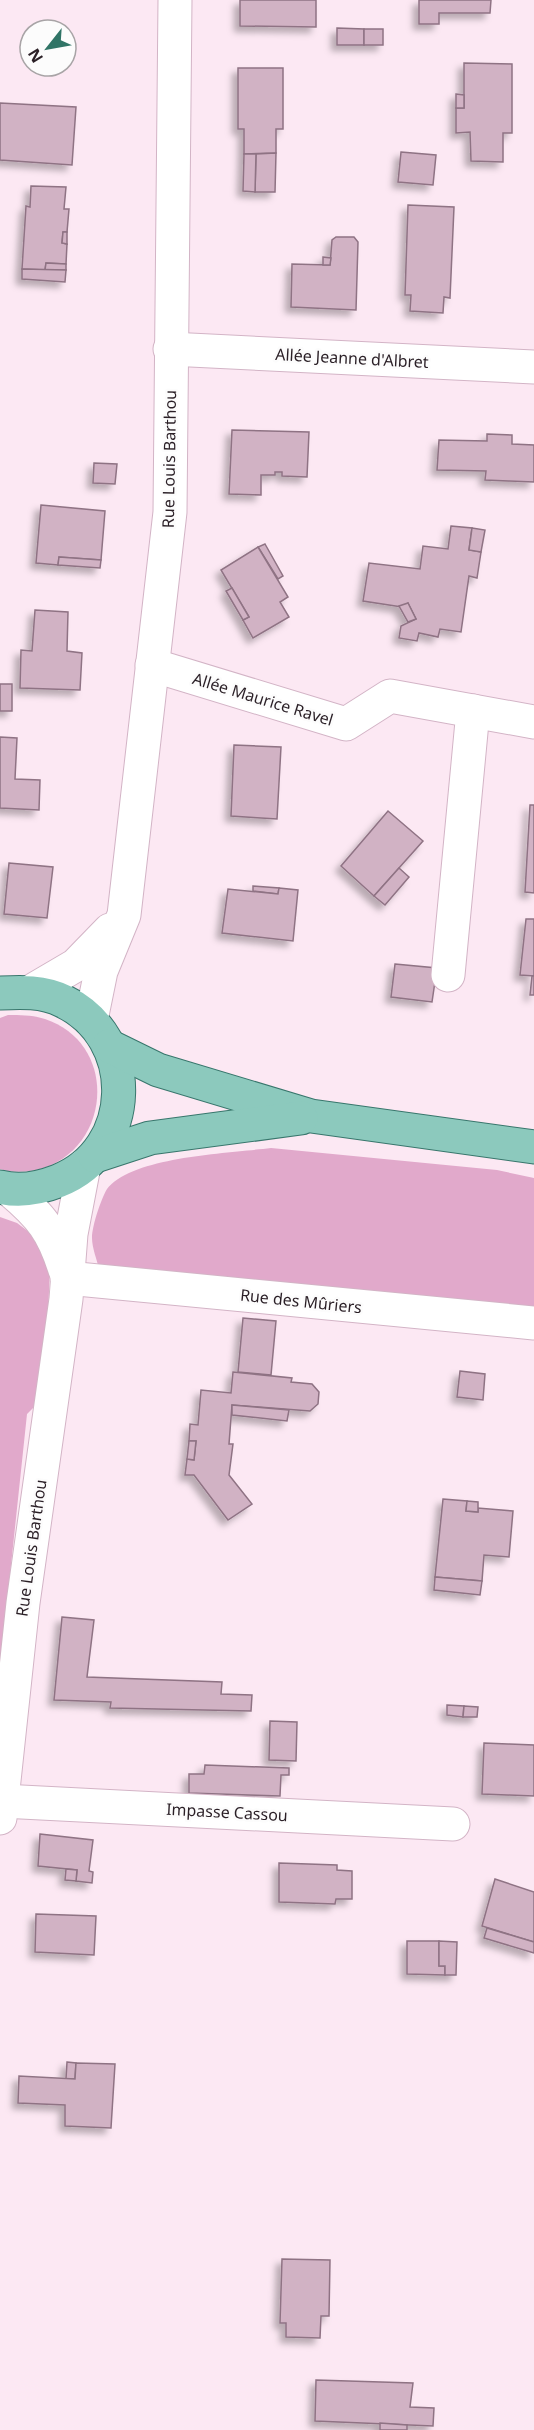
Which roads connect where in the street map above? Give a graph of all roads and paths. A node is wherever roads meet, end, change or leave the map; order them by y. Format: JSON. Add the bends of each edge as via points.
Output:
{"nodes":[{"id":1,"x":175,"y":0,"type":"edge"},
{"id":2,"x":170,"y":349,"type":"junction"},
{"id":3,"x":534,"y":367,"type":"edge"},
{"id":4,"x":152,"y":665,"type":"junction"},
{"id":5,"x":473,"y":711,"type":"junction"},
{"id":6,"x":534,"y":722,"type":"edge"},
{"id":7,"x":124,"y":915,"type":"junction"},
{"id":8,"x":448,"y":975,"type":"dead end"},
{"id":9,"x":15,"y":992,"type":"edge"},
{"id":10,"x":100,"y":1033,"type":"junction"},
{"id":11,"x":311,"y":1116,"type":"junction"},
{"id":12,"x":534,"y":1147,"type":"edge"},
{"id":13,"x":90,"y":1161,"type":"junction"},
{"id":14,"x":5,"y":1188,"type":"edge"},
{"id":15,"x":67,"y":1278,"type":"junction"},
{"id":16,"x":534,"y":1323,"type":"edge"},
{"id":17,"x":1,"y":1810,"type":"edge"},
{"id":18,"x":453,"y":1824,"type":"dead end"}],
"edges":[{"from":1,"to":2,"type":"street","name":"Rue Louis Barthou"},
{"from":2,"to":3,"type":"street","name":"Allée Jeanne d'Albret"},
{"from":2,"to":4,"type":"street","name":"Rue Louis Barthou","via":[[170,512]]},
{"from":4,"to":5,"type":"street","name":"Allée Maurice Ravel","via":[[345,724],[390,696]]},
{"from":4,"to":7,"type":"street","name":"Rue Louis Barthou"},
{"from":5,"to":6,"type":"street","name":"Allée Maurice Ravel"},
{"from":5,"to":8,"type":"street"},
{"from":7,"to":9,"type":"street","via":[[76,965]]},
{"from":7,"to":10,"type":"street","name":"Rue Louis Barthou","via":[[101,970]]},
{"from":9,"to":10,"type":"main road","via":[[63,1001]]},
{"from":10,"to":11,"type":"main road","via":[[158,1070]]},
{"from":10,"to":13,"type":"main road","via":[[118,1074],[119,1103],[111,1131]]},
{"from":11,"to":12,"type":"main road"},
{"from":11,"to":13,"type":"main road","via":[[150,1138]]},
{"from":13,"to":14,"type":"main road","via":[[71,1176],[42,1188]]},
{"from":13,"to":15,"type":"street","name":"Rue Louis Barthou","via":[[71,1234]]},
{"from":14,"to":15,"type":"street","name":"Rue Louis Barthou","via":[[35,1210],[56,1241]]},
{"from":15,"to":16,"type":"street","name":"Rue des Mûriers"},
{"from":15,"to":17,"type":"street","name":"Rue Louis Barthou","via":[[23,1603]]},
{"from":17,"to":18,"type":"street","name":"Impasse Cassou"}]}
